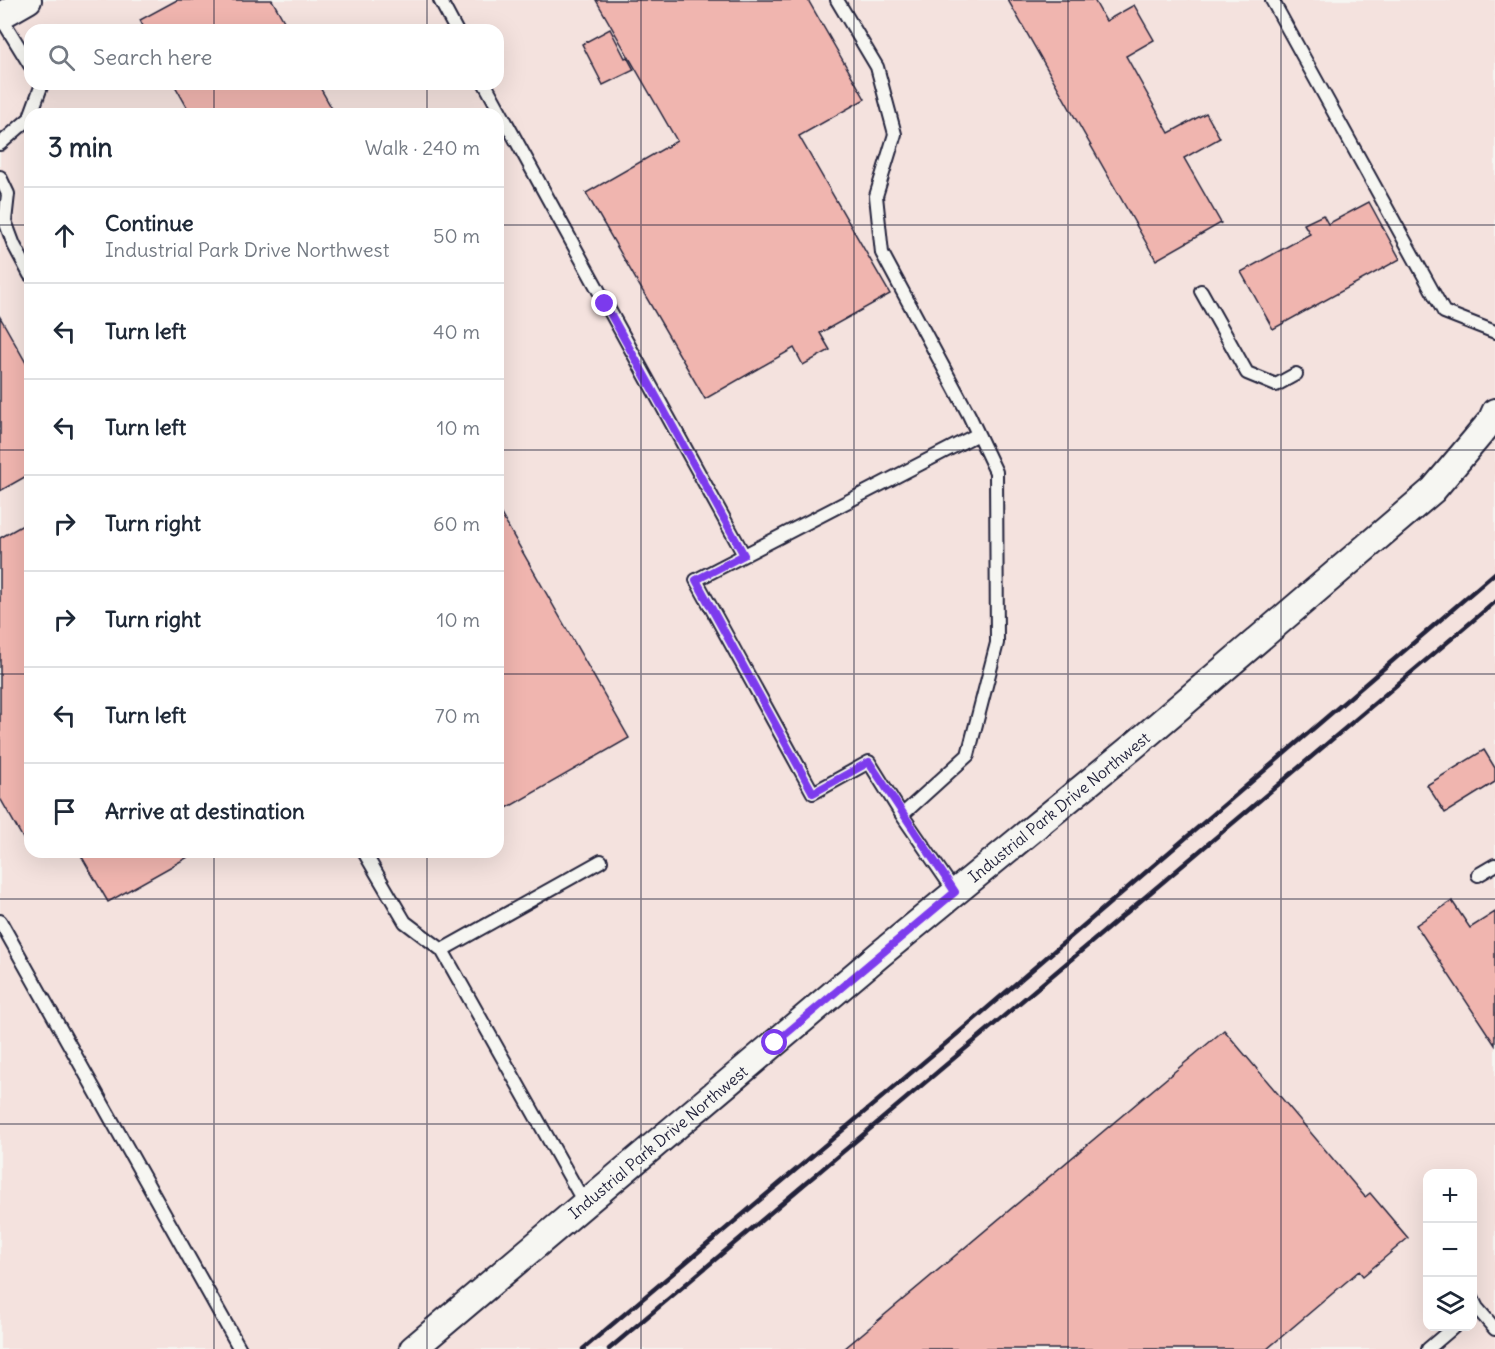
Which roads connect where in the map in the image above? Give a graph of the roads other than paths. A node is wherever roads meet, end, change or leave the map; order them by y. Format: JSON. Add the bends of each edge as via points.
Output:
{"nodes":[{"id":1,"x":440,"y":0,"type":"edge"},
{"id":2,"x":837,"y":0,"type":"edge"},
{"id":3,"x":1272,"y":0,"type":"edge"},
{"id":4,"x":24,"y":1,"type":"edge"},
{"id":5,"x":0,"y":16,"type":"edge"},
{"id":6,"x":453,"y":24,"type":"edge"},
{"id":7,"x":24,"y":54,"type":"edge"},
{"id":8,"x":40,"y":90,"type":"edge"},
{"id":9,"x":488,"y":90,"type":"edge"},
{"id":10,"x":34,"y":108,"type":"edge"},
{"id":11,"x":498,"y":108,"type":"edge"},
{"id":12,"x":504,"y":119,"type":"edge"},
{"id":13,"x":24,"y":122,"type":"edge"},
{"id":14,"x":0,"y":144,"type":"edge"},
{"id":15,"x":0,"y":177,"type":"edge"},
{"id":16,"x":24,"y":264,"type":"edge"},
{"id":17,"x":1201,"y":291,"type":"dead end"},
{"id":18,"x":1495,"y":332,"type":"edge"},
{"id":19,"x":1296,"y":374,"type":"dead end"},
{"id":20,"x":1495,"y":412,"type":"edge"},
{"id":21,"x":978,"y":434,"type":"junction"},
{"id":22,"x":744,"y":555,"type":"junction"},
{"id":23,"x":902,"y":815,"type":"junction"},
{"id":24,"x":368,"y":858,"type":"edge"},
{"id":25,"x":601,"y":861,"type":"dead end"},
{"id":26,"x":1495,"y":865,"type":"edge"},
{"id":27,"x":1478,"y":875,"type":"dead end"},
{"id":28,"x":955,"y":892,"type":"junction"},
{"id":29,"x":0,"y":921,"type":"edge"},
{"id":30,"x":442,"y":950,"type":"junction"},
{"id":31,"x":585,"y":1204,"type":"junction"},
{"id":32,"x":1477,"y":1309,"type":"edge"},
{"id":33,"x":1495,"y":1329,"type":"edge"},
{"id":34,"x":1449,"y":1331,"type":"edge"},
{"id":35,"x":240,"y":1349,"type":"edge"},
{"id":36,"x":413,"y":1349,"type":"edge"},
{"id":37,"x":1428,"y":1349,"type":"edge"}],
"edges":[{"from":1,"to":6,"type":"lane"},
{"from":2,"to":21,"type":"lane","via":[[877,67],[895,134],[876,196],[882,253]]},
{"from":3,"to":18,"type":"lane","via":[[1444,312]]},
{"from":4,"to":5,"type":"street"},
{"from":5,"to":7,"type":"lane"},
{"from":8,"to":10,"type":"lane"},
{"from":9,"to":11,"type":"lane"},
{"from":12,"to":22,"type":"lane"},
{"from":13,"to":14,"type":"lane"},
{"from":15,"to":16,"type":"lane","via":[[8,194],[5,221]]},
{"from":17,"to":19,"type":"lane","via":[[1247,373],[1276,385]]},
{"from":20,"to":28,"type":"street","name":"Industrial Park Drive Northwest","via":[[1433,489],[1136,744]]},
{"from":21,"to":22,"type":"lane"},
{"from":21,"to":23,"type":"lane","via":[[996,472],[997,643],[968,754]]},
{"from":22,"to":23,"type":"lane","via":[[696,580],[813,793],[869,762]]},
{"from":23,"to":28,"type":"lane"},
{"from":24,"to":30,"type":"lane","via":[[405,922]]},
{"from":25,"to":30,"type":"lane"},
{"from":26,"to":27,"type":"lane"},
{"from":28,"to":31,"type":"street","name":"Industrial Park Drive Northwest"},
{"from":29,"to":35,"type":"lane"},
{"from":30,"to":31,"type":"lane"},
{"from":31,"to":36,"type":"street","name":"Industrial Park Drive Northwest"},
{"from":32,"to":33,"type":"lane"},
{"from":34,"to":37,"type":"lane"}]}
